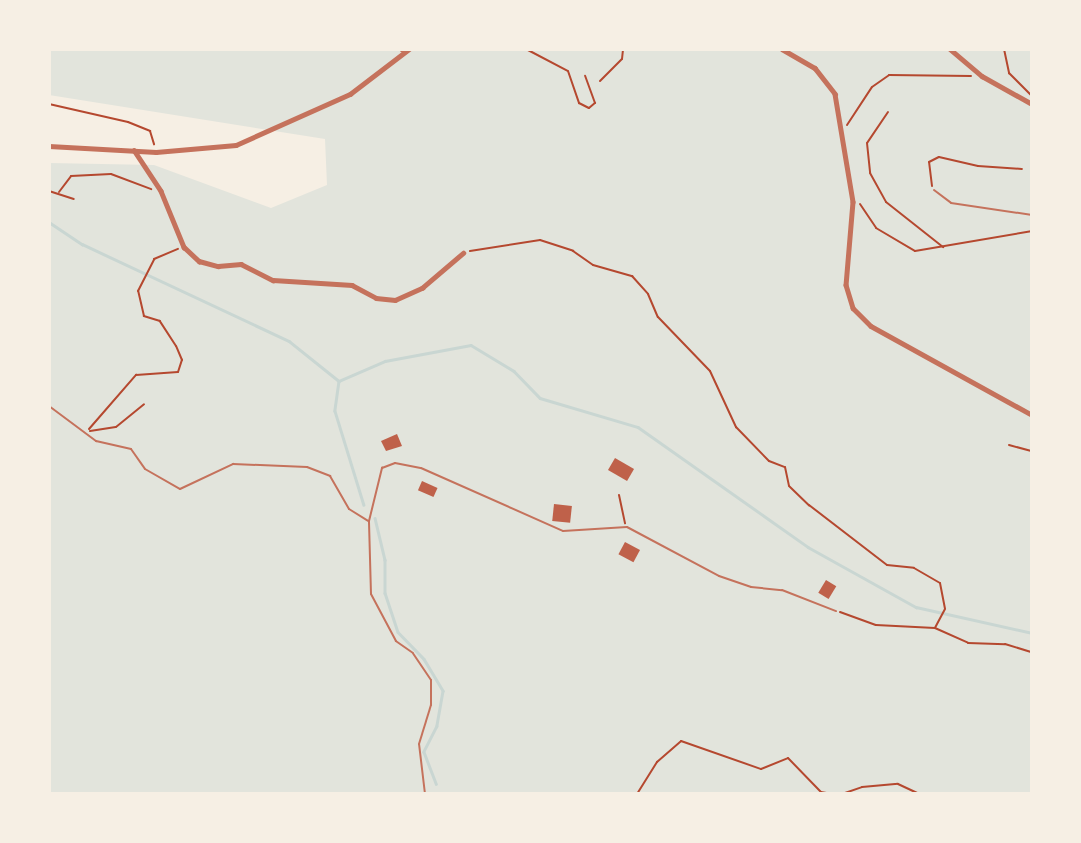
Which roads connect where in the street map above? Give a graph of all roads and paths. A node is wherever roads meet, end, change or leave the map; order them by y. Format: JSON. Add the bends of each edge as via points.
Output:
{"nodes":[{"id":1,"x":409,"y":49,"type":"edge"},
{"id":2,"x":526,"y":49,"type":"edge"},
{"id":3,"x":624,"y":49,"type":"edge"},
{"id":4,"x":782,"y":49,"type":"edge"},
{"id":5,"x":950,"y":49,"type":"edge"},
{"id":6,"x":1004,"y":49,"type":"edge"},
{"id":7,"x":585,"y":76,"type":"dead end"},
{"id":8,"x":982,"y":76,"type":"junction"},
{"id":9,"x":600,"y":81,"type":"dead end"},
{"id":10,"x":1032,"y":95,"type":"edge"},
{"id":11,"x":49,"y":104,"type":"edge"},
{"id":12,"x":1032,"y":104,"type":"edge"},
{"id":13,"x":888,"y":112,"type":"dead end"},
{"id":14,"x":841,"y":134,"type":"junction"},
{"id":15,"x":49,"y":146,"type":"edge"},
{"id":16,"x":134,"y":150,"type":"junction"},
{"id":17,"x":156,"y":152,"type":"junction"},
{"id":18,"x":1023,"y":169,"type":"dead end"},
{"id":19,"x":934,"y":190,"type":"joint"},
{"id":20,"x":49,"y":191,"type":"edge"},
{"id":21,"x":160,"y":191,"type":"junction"},
{"id":22,"x":59,"y":192,"type":"junction"},
{"id":23,"x":74,"y":199,"type":"dead end"},
{"id":24,"x":853,"y":202,"type":"junction"},
{"id":25,"x":1032,"y":215,"type":"edge"},
{"id":26,"x":1032,"y":231,"type":"edge"},
{"id":27,"x":184,"y":247,"type":"junction"},
{"id":28,"x":944,"y":247,"type":"junction"},
{"id":29,"x":463,"y":253,"type":"joint"},
{"id":30,"x":144,"y":404,"type":"dead end"},
{"id":31,"x":49,"y":406,"type":"edge"},
{"id":32,"x":1032,"y":415,"type":"edge"},
{"id":33,"x":86,"y":431,"type":"junction"},
{"id":34,"x":1009,"y":445,"type":"dead end"},
{"id":35,"x":1032,"y":451,"type":"edge"},
{"id":36,"x":619,"y":495,"type":"dead end"},
{"id":37,"x":369,"y":521,"type":"junction"},
{"id":38,"x":626,"y":527,"type":"junction"},
{"id":39,"x":836,"y":611,"type":"joint"},
{"id":40,"x":935,"y":628,"type":"junction"},
{"id":41,"x":1032,"y":652,"type":"edge"},
{"id":42,"x":425,"y":794,"type":"edge"},
{"id":43,"x":637,"y":794,"type":"edge"},
{"id":44,"x":657,"y":794,"type":"edge"},
{"id":45,"x":671,"y":794,"type":"edge"},
{"id":46,"x":832,"y":794,"type":"edge"},
{"id":47,"x":842,"y":794,"type":"edge"},
{"id":48,"x":919,"y":794,"type":"edge"}],
"edges":[{"from":1,"to":17,"type":"street","via":[[349,94],[236,145]]},
{"from":2,"to":7,"type":"path","via":[[568,71],[579,103],[589,108],[595,103]]},
{"from":3,"to":9,"type":"path","via":[[622,58]]},
{"from":4,"to":14,"type":"street","via":[[816,68],[835,94]]},
{"from":5,"to":8,"type":"street"},
{"from":6,"to":10,"type":"path","via":[[1009,73]]},
{"from":8,"to":12,"type":"street"},
{"from":8,"to":14,"type":"path","via":[[889,75],[872,87]]},
{"from":11,"to":17,"type":"path","via":[[104,114],[150,131]]},
{"from":13,"to":28,"type":"path","via":[[867,143],[870,173],[886,202]]},
{"from":14,"to":24,"type":"street"},
{"from":15,"to":16,"type":"street"},
{"from":16,"to":17,"type":"street"},
{"from":16,"to":21,"type":"street"},
{"from":18,"to":19,"type":"path","via":[[939,157],[929,162]]},
{"from":19,"to":25,"type":"lane","via":[[951,203]]},
{"from":20,"to":22,"type":"path"},
{"from":21,"to":22,"type":"path","via":[[111,174],[71,176]]},
{"from":21,"to":27,"type":"street"},
{"from":22,"to":23,"type":"path"},
{"from":24,"to":28,"type":"path","via":[[862,204],[876,228],[891,241],[915,251]]},
{"from":24,"to":32,"type":"street","via":[[846,285],[853,308],[871,326]]},
{"from":26,"to":28,"type":"path"},
{"from":27,"to":29,"type":"street","via":[[199,261],[218,266],[241,264],[273,281],[352,285],[376,298],[395,300],[422,288]]},
{"from":27,"to":33,"type":"path","via":[[154,258],[138,291],[145,316],[160,321],[183,360],[178,372],[136,375],[123,386],[110,410]]},
{"from":29,"to":40,"type":"path","via":[[540,240],[573,251],[593,265],[632,276],[648,293],[658,317],[710,371],[736,427],[769,461],[785,467],[789,486],[887,565],[914,568],[940,583],[944,609]]},
{"from":30,"to":33,"type":"path","via":[[116,427]]},
{"from":31,"to":33,"type":"lane"},
{"from":33,"to":37,"type":"lane","via":[[96,440],[131,449],[145,469],[180,489],[233,464],[307,467],[330,476],[348,509]]},
{"from":34,"to":35,"type":"path"},
{"from":36,"to":38,"type":"path"},
{"from":37,"to":38,"type":"lane","via":[[382,468],[395,463],[421,468],[563,531]]},
{"from":37,"to":42,"type":"lane","via":[[371,594],[396,641],[413,653],[431,680],[431,705],[419,744]]},
{"from":38,"to":39,"type":"lane","via":[[719,576],[751,587],[782,590]]},
{"from":39,"to":40,"type":"path","via":[[876,625]]},
{"from":40,"to":41,"type":"path","via":[[968,643],[1005,644]]},
{"from":43,"to":46,"type":"path","via":[[657,762],[681,741],[761,769],[788,758],[821,792]]},
{"from":44,"to":45,"type":"path"},
{"from":47,"to":48,"type":"path","via":[[898,784]]}]}
